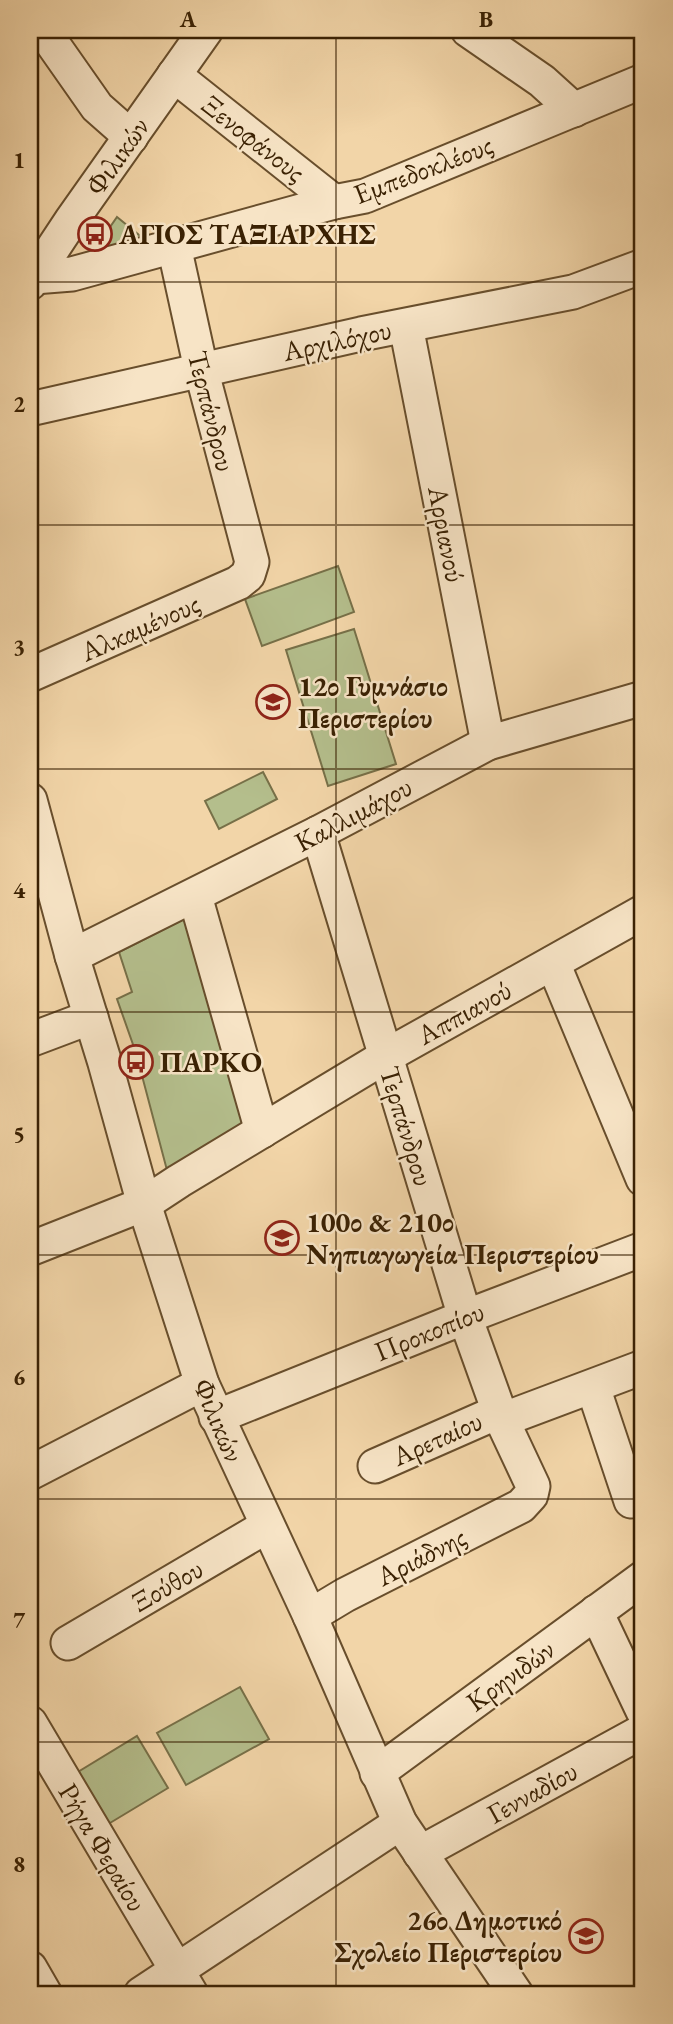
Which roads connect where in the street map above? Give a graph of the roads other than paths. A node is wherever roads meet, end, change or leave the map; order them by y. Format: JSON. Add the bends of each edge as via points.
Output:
{"nodes":[{"id":1,"x":43,"y":30,"type":"edge"},
{"id":2,"x":206,"y":30,"type":"edge"},
{"id":3,"x":480,"y":33,"type":"edge"},
{"id":4,"x":174,"y":75,"type":"junction"},
{"id":5,"x":643,"y":81,"type":"edge"},
{"id":6,"x":574,"y":110,"type":"junction"},
{"id":7,"x":131,"y":137,"type":"junction"},
{"id":8,"x":334,"y":202,"type":"junction"},
{"id":9,"x":174,"y":246,"type":"junction"},
{"id":10,"x":643,"y":265,"type":"edge"},
{"id":11,"x":32,"y":280,"type":"edge"},
{"id":12,"x":406,"y":326,"type":"junction"},
{"id":13,"x":201,"y":369,"type":"junction"},
{"id":14,"x":30,"y":409,"type":"edge"},
{"id":15,"x":248,"y":575,"type":"joint"},
{"id":16,"x":30,"y":675,"type":"edge"},
{"id":17,"x":643,"y":698,"type":"edge"},
{"id":18,"x":488,"y":743,"type":"junction"},
{"id":19,"x":30,"y":800,"type":"edge"},
{"id":20,"x":318,"y":833,"type":"junction"},
{"id":21,"x":37,"y":860,"type":"edge"},
{"id":22,"x":195,"y":896,"type":"junction"},
{"id":23,"x":643,"y":912,"type":"edge"},
{"id":24,"x":72,"y":956,"type":"junction"},
{"id":25,"x":553,"y":963,"type":"junction"},
{"id":26,"x":91,"y":1017,"type":"junction"},
{"id":27,"x":30,"y":1040,"type":"edge"},
{"id":28,"x":386,"y":1056,"type":"junction"},
{"id":29,"x":262,"y":1131,"type":"junction"},
{"id":30,"x":643,"y":1179,"type":"edge"},
{"id":31,"x":144,"y":1204,"type":"junction"},
{"id":32,"x":30,"y":1249,"type":"edge"},
{"id":33,"x":643,"y":1249,"type":"edge"},
{"id":34,"x":465,"y":1317,"type":"junction"},
{"id":35,"x":643,"y":1367,"type":"edge"},
{"id":36,"x":202,"y":1384,"type":"junction"},
{"id":37,"x":593,"y":1387,"type":"junction"},
{"id":38,"x":501,"y":1416,"type":"junction"},
{"id":39,"x":216,"y":1417,"type":"junction"},
{"id":40,"x":375,"y":1466,"type":"dead end"},
{"id":41,"x":30,"y":1472,"type":"edge"},
{"id":42,"x":531,"y":1495,"type":"joint"},
{"id":43,"x":643,"y":1496,"type":"edge"},
{"id":44,"x":267,"y":1526,"type":"junction"},
{"id":45,"x":643,"y":1578,"type":"edge"},
{"id":46,"x":596,"y":1612,"type":"junction"},
{"id":47,"x":310,"y":1616,"type":"junction"},
{"id":48,"x":68,"y":1643,"type":"dead end"},
{"id":49,"x":643,"y":1711,"type":"edge"},
{"id":50,"x":30,"y":1723,"type":"edge"},
{"id":51,"x":643,"y":1731,"type":"edge"},
{"id":52,"x":377,"y":1773,"type":"junction"},
{"id":53,"x":400,"y":1823,"type":"junction"},
{"id":54,"x":420,"y":1853,"type":"junction"},
{"id":55,"x":30,"y":1968,"type":"edge"},
{"id":56,"x":184,"y":1982,"type":"edge"},
{"id":57,"x":45,"y":1994,"type":"edge"},
{"id":58,"x":141,"y":1994,"type":"edge"},
{"id":59,"x":516,"y":1994,"type":"edge"}],
"edges":[{"from":1,"to":7,"type":"street","via":[[97,107]]},
{"from":2,"to":4,"type":"street","name":"Φιλικών"},
{"from":3,"to":6,"type":"street"},
{"from":4,"to":7,"type":"street","name":"Φιλικών"},
{"from":4,"to":8,"type":"street","name":"Ξενοφάνους"},
{"from":5,"to":6,"type":"street","name":"Εμπεδοκλέους"},
{"from":6,"to":8,"type":"street","name":"Εμπεδοκλέους","via":[[365,196]]},
{"from":7,"to":11,"type":"street","name":"Φιλικών"},
{"from":8,"to":9,"type":"street","name":"Εμπεδοκλέους"},
{"from":9,"to":11,"type":"street","name":"Εμπεδοκλέους"},
{"from":9,"to":13,"type":"street","name":"Τερπάνδρου"},
{"from":10,"to":12,"type":"street","name":"Αρχιλόχου","via":[[573,292]]},
{"from":12,"to":13,"type":"street","name":"Αρχιλόχου"},
{"from":12,"to":18,"type":"street","name":"Αρριανού"},
{"from":13,"to":14,"type":"street","name":"Αρχιλόχου"},
{"from":13,"to":15,"type":"street","name":"Τερπάνδρου","via":[[252,562]]},
{"from":15,"to":16,"type":"street","name":"Αλκαμένους"},
{"from":17,"to":18,"type":"street","name":"Καλλιμάχου"},
{"from":18,"to":20,"type":"street","name":"Καλλιμάχου"},
{"from":19,"to":21,"type":"street","name":"Φιλικών"},
{"from":20,"to":22,"type":"street","name":"Καλλιμάχου"},
{"from":20,"to":28,"type":"street","name":"Τερπάνδρου"},
{"from":21,"to":24,"type":"street","name":"Φιλικών"},
{"from":22,"to":24,"type":"street","name":"Καλλιμάχου"},
{"from":22,"to":29,"type":"street"},
{"from":23,"to":25,"type":"street","name":"Αππιανού"},
{"from":24,"to":26,"type":"street","name":"Φιλικών"},
{"from":25,"to":28,"type":"street","name":"Αππιανού"},
{"from":25,"to":30,"type":"street"},
{"from":26,"to":27,"type":"street"},
{"from":26,"to":31,"type":"street","name":"Φιλικών"},
{"from":28,"to":29,"type":"street","name":"Αππιανού"},
{"from":28,"to":34,"type":"street","name":"Τερπάνδρου"},
{"from":29,"to":31,"type":"street","name":"Αππιανού"},
{"from":31,"to":32,"type":"street","name":"Αππιανού"},
{"from":31,"to":36,"type":"street","name":"Φιλικών"},
{"from":33,"to":34,"type":"street","name":"Προκοπίου"},
{"from":34,"to":38,"type":"street","name":"Τερπάνδρου"},
{"from":34,"to":39,"type":"street","name":"Προκοπίου"},
{"from":35,"to":37,"type":"street","name":"Αρεταίου"},
{"from":36,"to":39,"type":"street","name":"Φιλικών"},
{"from":36,"to":41,"type":"street"},
{"from":37,"to":38,"type":"street","name":"Αρεταίου"},
{"from":37,"to":43,"type":"street","via":[[631,1501]]},
{"from":38,"to":40,"type":"street","name":"Αρεταίου"},
{"from":38,"to":42,"type":"street","name":"Τερπάνδρου","via":[[533,1486]]},
{"from":39,"to":44,"type":"street","name":"Φιλικών"},
{"from":42,"to":47,"type":"street","name":"Αριάδνης","via":[[521,1506]]},
{"from":44,"to":47,"type":"street","name":"Φιλικών"},
{"from":44,"to":48,"type":"street","name":"Ξούθου"},
{"from":45,"to":46,"type":"street","name":"Κρηνιδών"},
{"from":46,"to":49,"type":"street"},
{"from":46,"to":52,"type":"street","name":"Κρηνιδών"},
{"from":47,"to":52,"type":"street","name":"Φιλικών"},
{"from":50,"to":56,"type":"street","name":"Ρήγα Φεραίου"},
{"from":51,"to":54,"type":"street","name":"Γενναδίου"},
{"from":52,"to":53,"type":"street","name":"Φιλικών"},
{"from":53,"to":54,"type":"street","name":"Φιλικών"},
{"from":53,"to":56,"type":"street"},
{"from":54,"to":59,"type":"street","name":"Φιλικών"},
{"from":55,"to":57,"type":"street"},
{"from":56,"to":58,"type":"street"}]}
